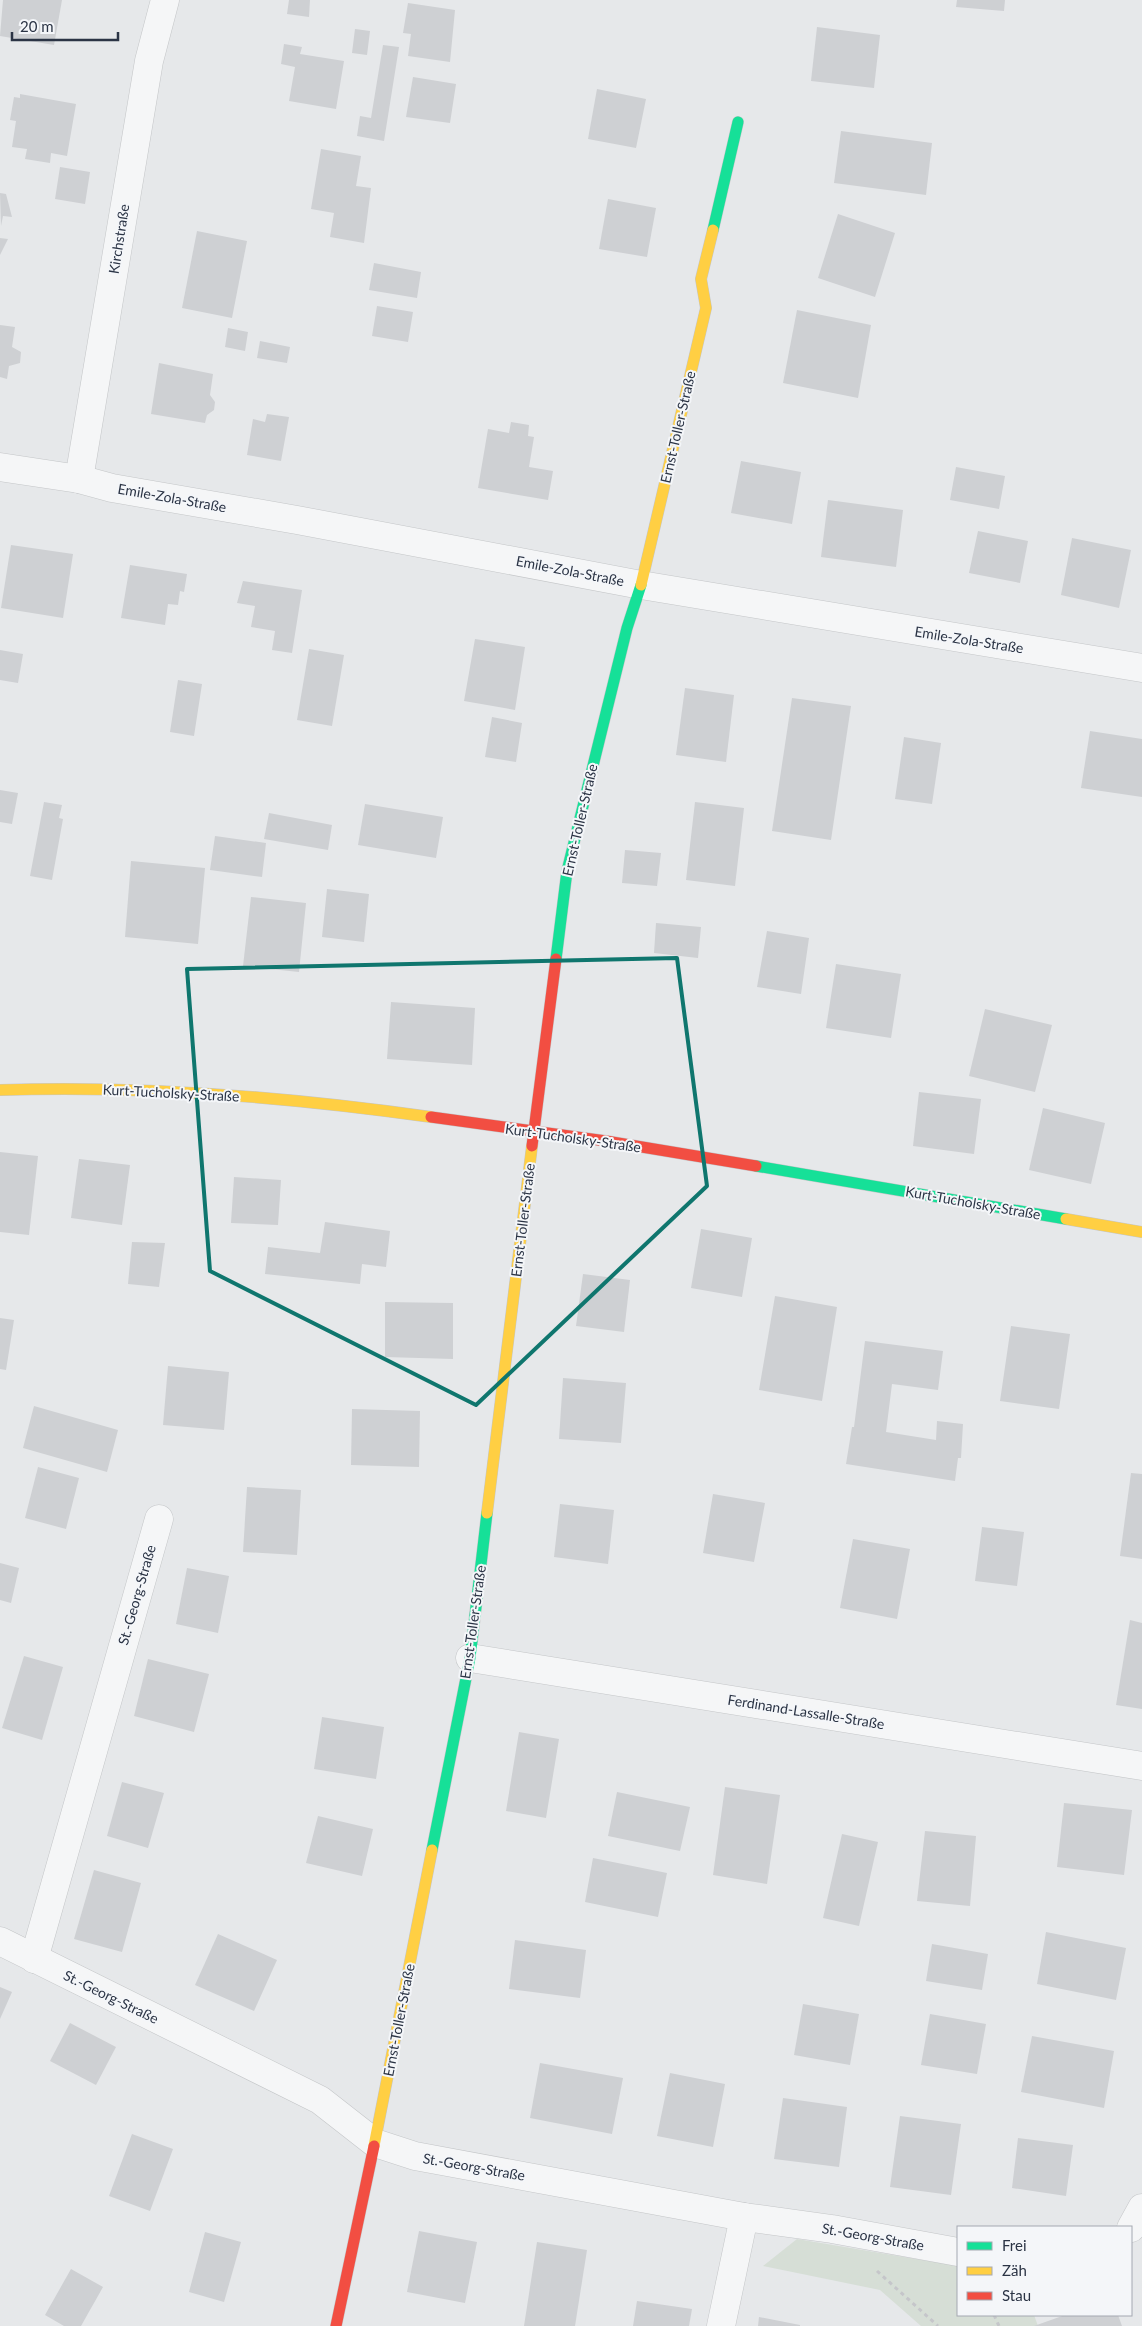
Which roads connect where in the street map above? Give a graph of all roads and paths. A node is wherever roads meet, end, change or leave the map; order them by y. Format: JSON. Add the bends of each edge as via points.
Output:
{"nodes":[{"id":1,"x":165,"y":0,"type":"edge"},
{"id":2,"x":738,"y":122,"type":"dead end"},
{"id":3,"x":0,"y":467,"type":"edge"},
{"id":4,"x":79,"y":479,"type":"junction"},
{"id":5,"x":641,"y":585,"type":"junction"},
{"id":6,"x":1142,"y":668,"type":"edge"},
{"id":7,"x":0,"y":1090,"type":"edge"},
{"id":8,"x":533,"y":1133,"type":"junction"},
{"id":9,"x":1142,"y":1232,"type":"edge"},
{"id":10,"x":158,"y":1519,"type":"dead end"},
{"id":11,"x":470,"y":1658,"type":"junction"},
{"id":12,"x":1142,"y":1766,"type":"edge"},
{"id":13,"x":0,"y":1941,"type":"edge"},
{"id":14,"x":34,"y":1959,"type":"junction"},
{"id":15,"x":375,"y":2142,"type":"junction"},
{"id":16,"x":1142,"y":2208,"type":"edge"},
{"id":17,"x":744,"y":2217,"type":"junction"},
{"id":18,"x":1132,"y":2226,"type":"edge"},
{"id":19,"x":957,"y":2252,"type":"edge"},
{"id":20,"x":872,"y":2266,"type":"dead end"},
{"id":21,"x":336,"y":2326,"type":"edge"},
{"id":22,"x":721,"y":2326,"type":"edge"},
{"id":23,"x":938,"y":2326,"type":"edge"}],
"edges":[{"from":1,"to":4,"type":"street","name":"Kirchstraße","via":[[149,61]]},
{"from":2,"to":5,"type":"street","name":"Ernst-Toller-Straße","via":[[701,279],[706,308]]},
{"from":3,"to":4,"type":"street","name":"Emile-Zola-Straße"},
{"from":4,"to":5,"type":"street","name":"Emile-Zola-Straße","via":[[112,488]]},
{"from":5,"to":6,"type":"street","name":"Emile-Zola-Straße"},
{"from":5,"to":8,"type":"street","name":"Ernst-Toller-Straße","via":[[624,638],[567,871]]},
{"from":7,"to":8,"type":"street","name":"Kurt-Tucholsky-Straße","via":[[63,1088],[212,1094],[390,1112]]},
{"from":8,"to":9,"type":"street","name":"Kurt-Tucholsky-Straße","via":[[606,1141]]},
{"from":8,"to":11,"type":"street","name":"Ernst-Toller-Straße"},
{"from":10,"to":14,"type":"street","name":"St.-Georg-Straße"},
{"from":11,"to":12,"type":"street","name":"Ferdinand-Lassalle-Straße"},
{"from":11,"to":15,"type":"street","name":"Ernst-Toller-Straße"},
{"from":13,"to":14,"type":"street","name":"St.-Georg-Straße"},
{"from":14,"to":15,"type":"street","name":"St.-Georg-Straße","via":[[320,2100]]},
{"from":15,"to":17,"type":"street","name":"St.-Georg-Straße","via":[[416,2156]]},
{"from":15,"to":21,"type":"street","name":"Ernst-Toller-Straße"},
{"from":16,"to":18,"type":"street"},
{"from":17,"to":19,"type":"street","name":"St.-Georg-Straße"},
{"from":17,"to":22,"type":"street"},
{"from":20,"to":23,"type":"path"}]}
